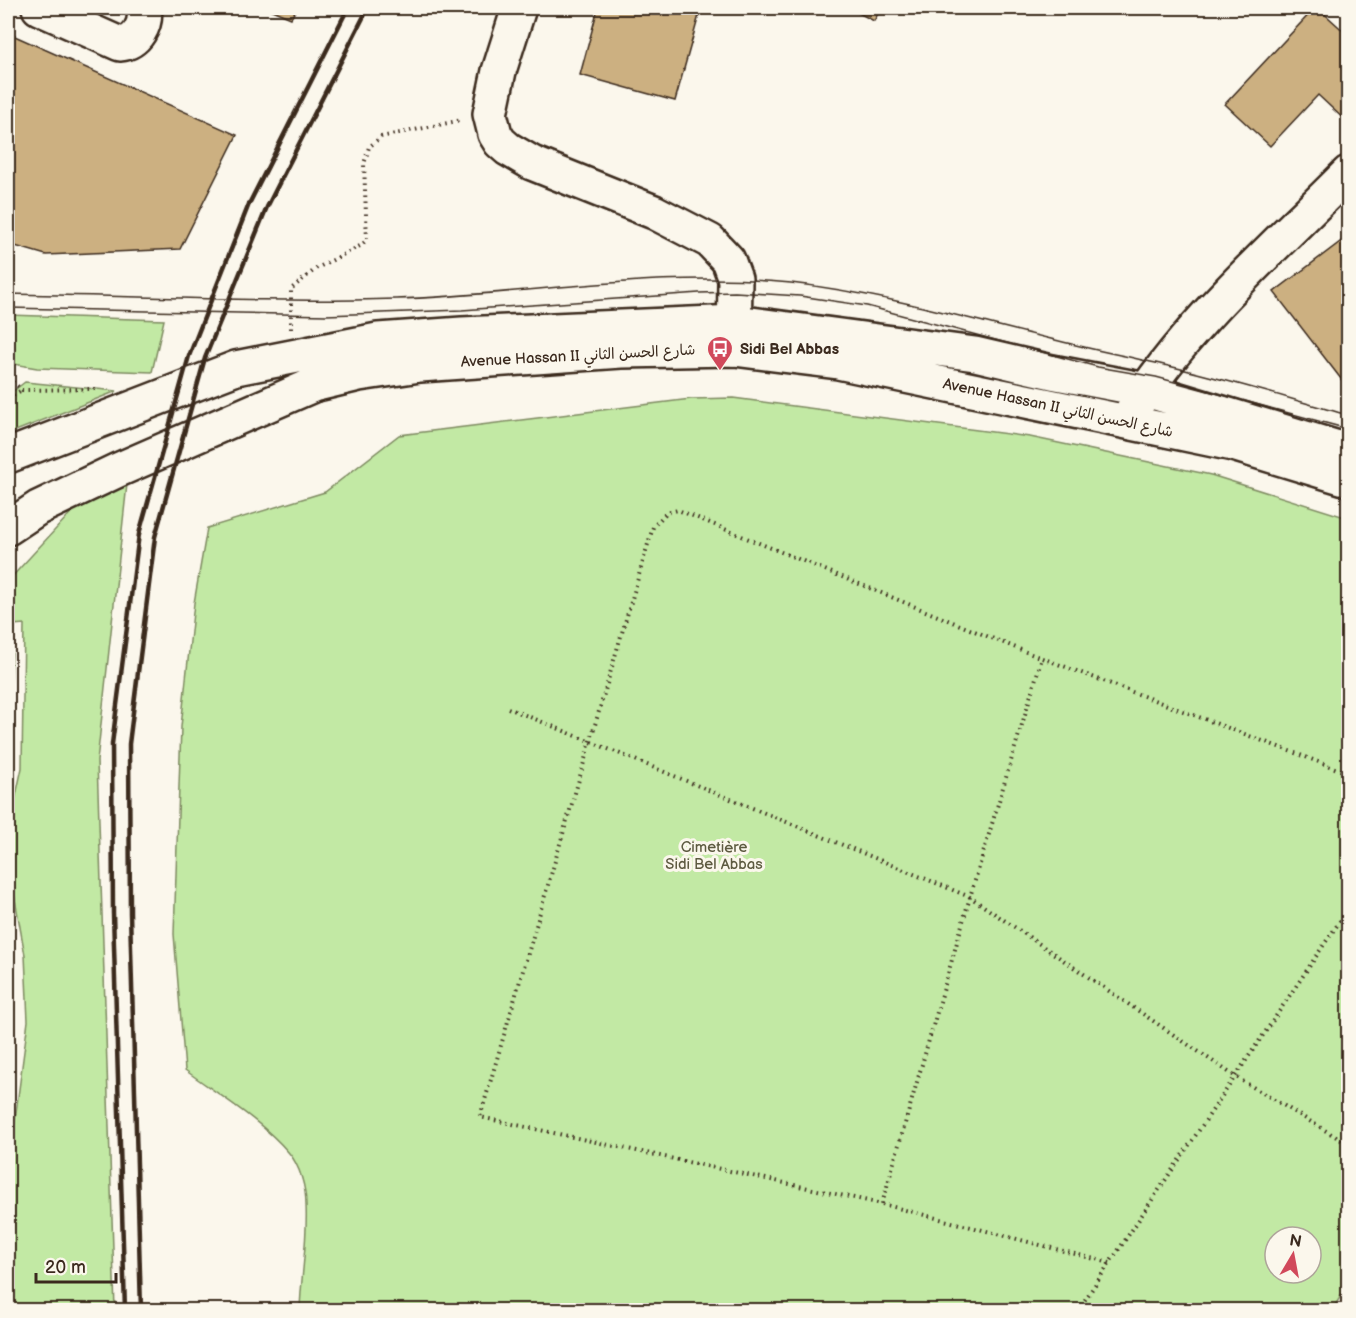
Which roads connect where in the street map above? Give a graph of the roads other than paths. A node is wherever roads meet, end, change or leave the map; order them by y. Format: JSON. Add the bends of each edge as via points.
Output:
{"nodes":[{"id":1,"x":39,"y":8,"type":"edge"},
{"id":2,"x":144,"y":8,"type":"edge"},
{"id":3,"x":519,"y":8,"type":"edge"},
{"id":4,"x":1348,"y":173,"type":"edge"},
{"id":5,"x":735,"y":336,"type":"junction"},
{"id":6,"x":1146,"y":390,"type":"junction"},
{"id":7,"x":1126,"y":422,"type":"junction"},
{"id":8,"x":1348,"y":451,"type":"edge"},
{"id":9,"x":8,"y":456,"type":"edge"},
{"id":10,"x":1348,"y":479,"type":"edge"},
{"id":11,"x":8,"y":528,"type":"edge"}],
"edges":[{"from":1,"to":2,"type":"main road","via":[[120,44],[136,38]]},
{"from":3,"to":5,"type":"main road","via":[[489,114],[495,134],[508,150],[532,163],[654,212],[710,242],[733,269]]},
{"from":4,"to":6,"type":"main road","via":[[1218,302]]},
{"from":5,"to":6,"type":"main road","name":"Avenue Hassan II شارع الحسن الثاني","via":[[975,354]]},
{"from":5,"to":7,"type":"main road","name":"Avenue Hassan II شارع الحسن الثاني","via":[[838,362]]},
{"from":5,"to":9,"type":"main road","name":"Avenue Hassan II شارع الحسن الثاني","via":[[474,333],[378,340],[236,368]]},
{"from":5,"to":11,"type":"main road","name":"Avenue Hassan II شارع الحسن الثاني","via":[[621,351],[420,365],[313,385],[38,508]]},
{"from":6,"to":7,"type":"main road"},
{"from":6,"to":8,"type":"main road","name":"Avenue Hassan II شارع الحسن الثاني"},
{"from":7,"to":10,"type":"main road","name":"Avenue Hassan II شارع الحسن الثاني","via":[[1233,444]]}]}
